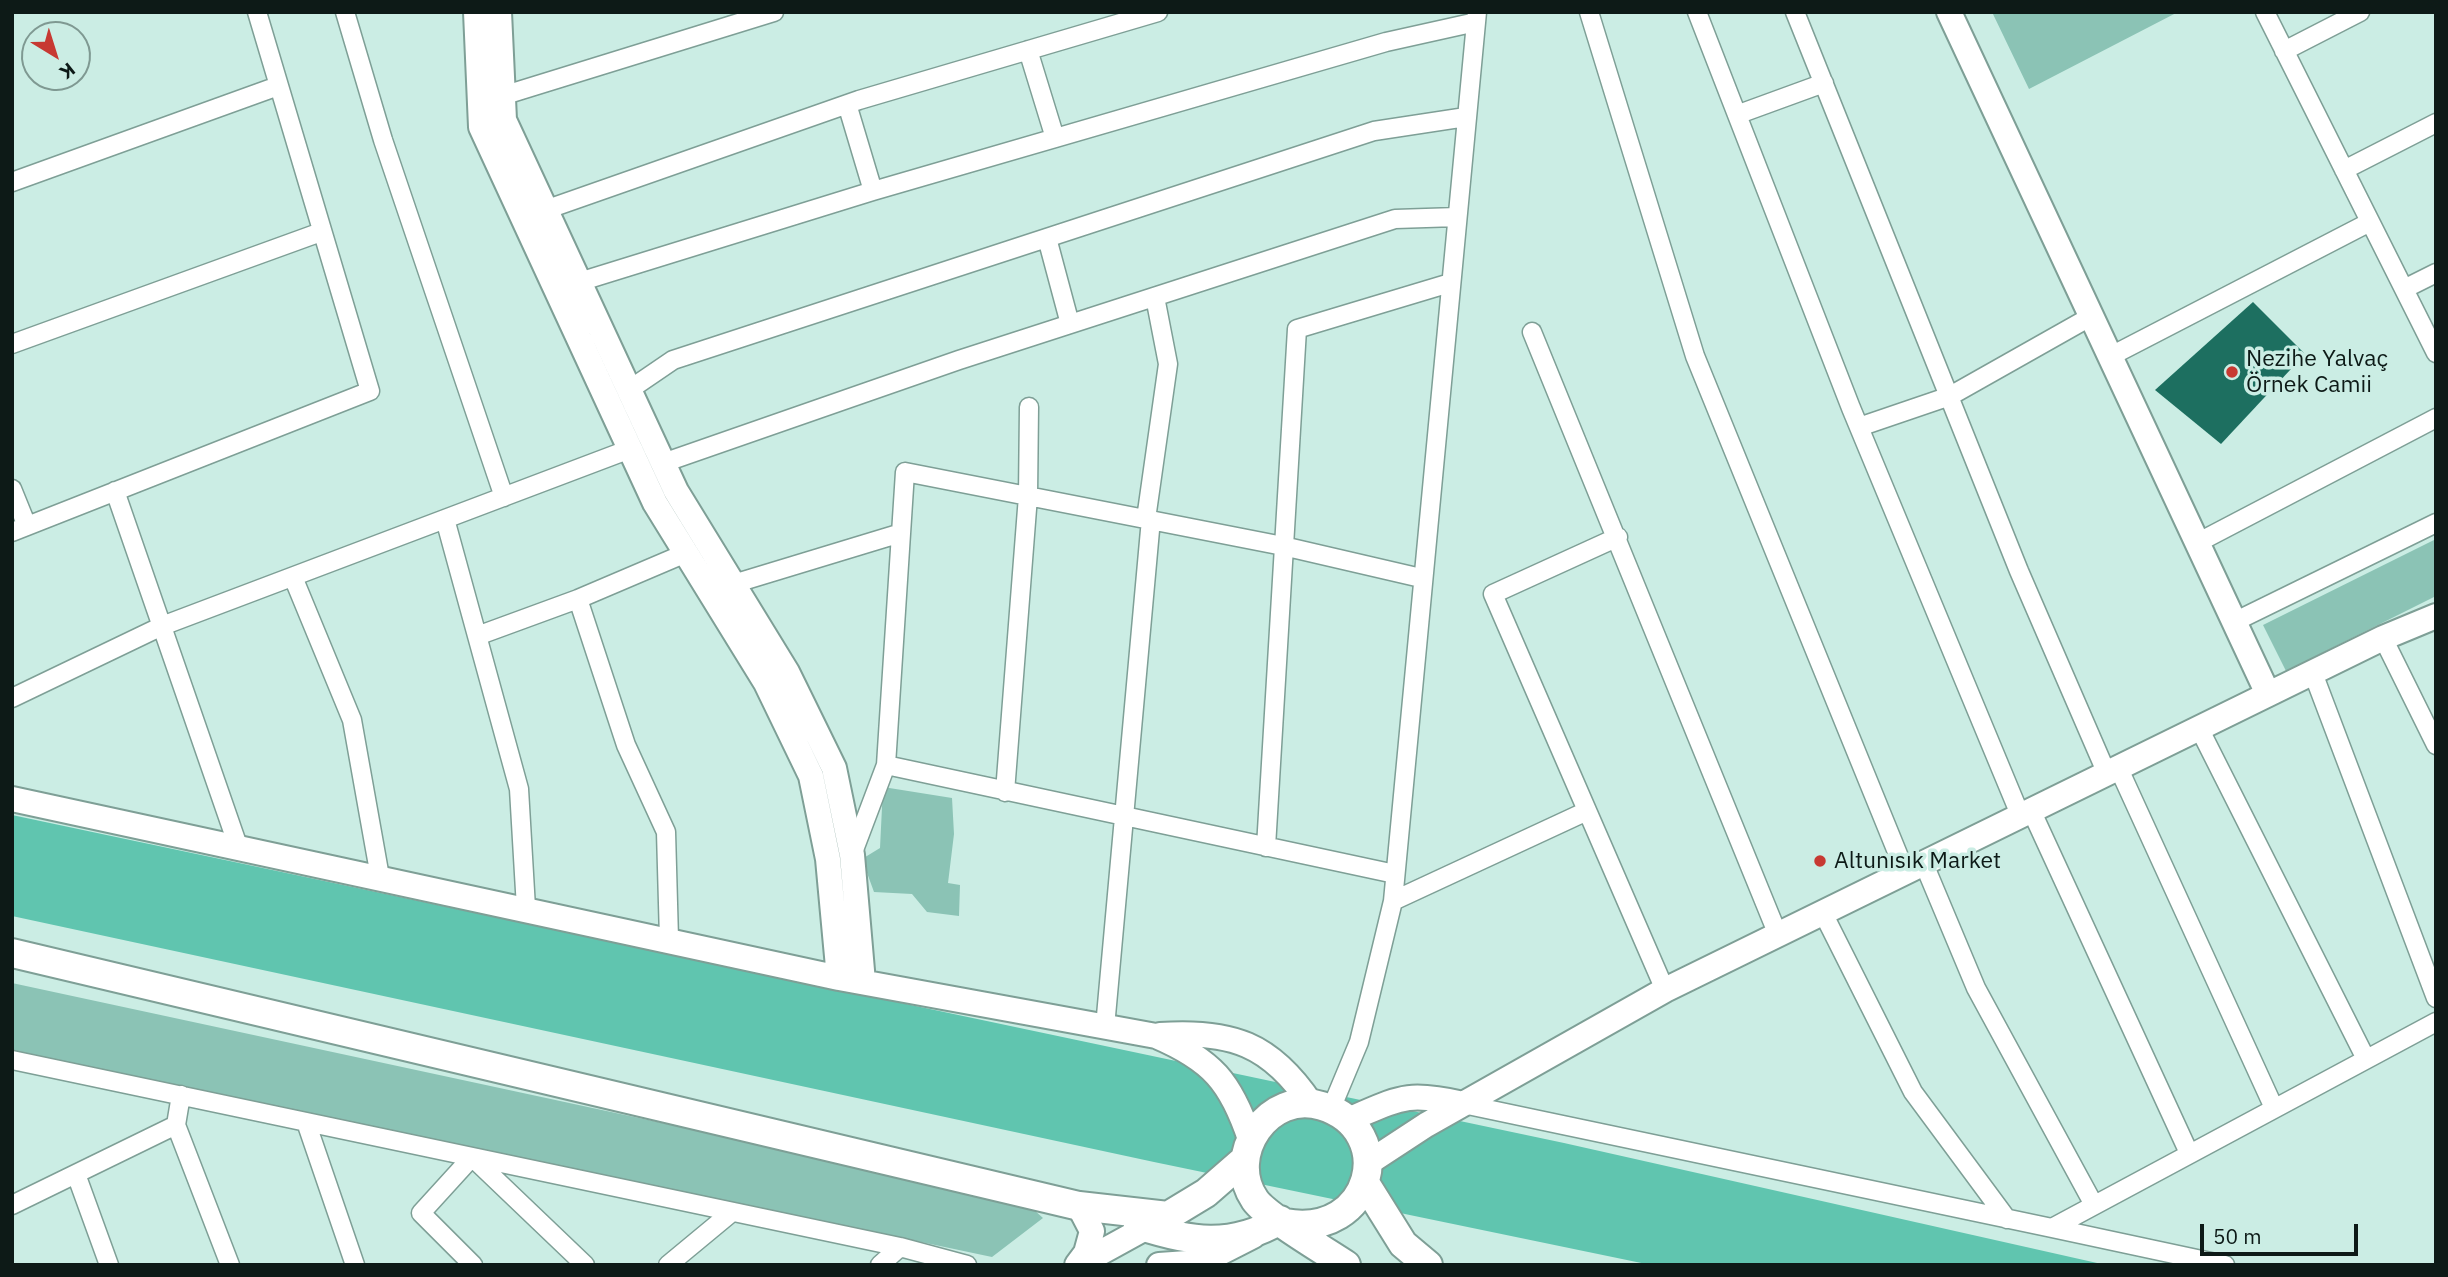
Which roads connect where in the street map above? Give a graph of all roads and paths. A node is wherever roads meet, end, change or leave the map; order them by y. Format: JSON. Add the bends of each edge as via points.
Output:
{"nodes":[{"id":1,"x":257,"y":12,"type":"edge"},
{"id":2,"x":345,"y":12,"type":"edge"},
{"id":3,"x":475,"y":12,"type":"edge"},
{"id":4,"x":499,"y":12,"type":"edge"},
{"id":5,"x":774,"y":12,"type":"edge"},
{"id":6,"x":1158,"y":12,"type":"edge"},
{"id":7,"x":1589,"y":12,"type":"edge"},
{"id":8,"x":1697,"y":12,"type":"edge"},
{"id":9,"x":1795,"y":12,"type":"edge"},
{"id":10,"x":1949,"y":12,"type":"edge"},
{"id":11,"x":2265,"y":12,"type":"edge"},
{"id":12,"x":2360,"y":12,"type":"edge"},
{"id":13,"x":1476,"y":17,"type":"edge"},
{"id":14,"x":1028,"y":50,"type":"junction"},
{"id":15,"x":2284,"y":51,"type":"junction"},
{"id":16,"x":1824,"y":83,"type":"junction"},
{"id":17,"x":278,"y":86,"type":"junction"},
{"id":18,"x":502,"y":96,"type":"junction"},
{"id":19,"x":846,"y":104,"type":"junction"},
{"id":20,"x":1739,"y":114,"type":"junction"},
{"id":21,"x":1466,"y":117,"type":"junction"},
{"id":22,"x":2436,"y":122,"type":"edge"},
{"id":23,"x":1055,"y":138,"type":"junction"},
{"id":24,"x":2344,"y":170,"type":"junction"},
{"id":25,"x":12,"y":182,"type":"edge"},
{"id":26,"x":873,"y":191,"type":"junction"},
{"id":27,"x":545,"y":210,"type":"junction"},
{"id":28,"x":1457,"y":217,"type":"junction"},
{"id":29,"x":2370,"y":222,"type":"junction"},
{"id":30,"x":321,"y":232,"type":"junction"},
{"id":31,"x":1047,"y":238,"type":"junction"},
{"id":32,"x":2436,"y":273,"type":"edge"},
{"id":33,"x":579,"y":282,"type":"junction"},
{"id":34,"x":1450,"y":282,"type":"junction"},
{"id":35,"x":2404,"y":289,"type":"junction"},
{"id":36,"x":1155,"y":297,"type":"junction"},
{"id":37,"x":2090,"y":317,"type":"junction"},
{"id":38,"x":1070,"y":324,"type":"junction"},
{"id":39,"x":1532,"y":332,"type":"dead end"},
{"id":40,"x":12,"y":344,"type":"edge"},
{"id":41,"x":2436,"y":353,"type":"edge"},
{"id":42,"x":2109,"y":357,"type":"junction"},
{"id":43,"x":629,"y":390,"type":"junction"},
{"id":44,"x":1950,"y":396,"type":"junction"},
{"id":45,"x":1030,"y":407,"type":"dead end"},
{"id":46,"x":2436,"y":418,"type":"edge"},
{"id":47,"x":1859,"y":427,"type":"junction"},
{"id":48,"x":630,"y":449,"type":"junction"},
{"id":49,"x":663,"y":463,"type":"junction"},
{"id":50,"x":12,"y":489,"type":"edge"},
{"id":51,"x":115,"y":491,"type":"junction"},
{"id":52,"x":1028,"y":496,"type":"junction"},
{"id":53,"x":504,"y":497,"type":"junction"},
{"id":54,"x":445,"y":519,"type":"junction"},
{"id":55,"x":1148,"y":519,"type":"junction"},
{"id":56,"x":2436,"y":523,"type":"edge"},
{"id":57,"x":20,"y":529,"type":"edge"},
{"id":58,"x":901,"y":533,"type":"junction"},
{"id":59,"x":1618,"y":537,"type":"junction"},
{"id":60,"x":2197,"y":543,"type":"junction"},
{"id":61,"x":1283,"y":546,"type":"junction"},
{"id":62,"x":686,"y":553,"type":"junction"},
{"id":63,"x":293,"y":577,"type":"junction"},
{"id":64,"x":1422,"y":578,"type":"junction"},
{"id":65,"x":733,"y":584,"type":"junction"},
{"id":66,"x":578,"y":599,"type":"junction"},
{"id":67,"x":2436,"y":616,"type":"edge"},
{"id":68,"x":2234,"y":622,"type":"junction"},
{"id":69,"x":162,"y":626,"type":"junction"},
{"id":70,"x":477,"y":636,"type":"junction"},
{"id":71,"x":2383,"y":638,"type":"junction"},
{"id":72,"x":2313,"y":673,"type":"junction"},
{"id":73,"x":2268,"y":694,"type":"junction"},
{"id":74,"x":12,"y":698,"type":"edge"},
{"id":75,"x":2200,"y":730,"type":"junction"},
{"id":76,"x":2436,"y":745,"type":"edge"},
{"id":77,"x":886,"y":765,"type":"junction"},
{"id":78,"x":2113,"y":771,"type":"junction"},
{"id":79,"x":1005,"y":792,"type":"junction"},
{"id":80,"x":12,"y":799,"type":"edge"},
{"id":81,"x":1587,"y":811,"type":"junction"},
{"id":82,"x":2026,"y":814,"type":"junction"},
{"id":83,"x":1124,"y":817,"type":"junction"},
{"id":84,"x":237,"y":846,"type":"junction"},
{"id":85,"x":1266,"y":847,"type":"junction"},
{"id":86,"x":852,"y":855,"type":"junction"},
{"id":87,"x":1915,"y":869,"type":"junction"},
{"id":88,"x":1395,"y":874,"type":"junction"},
{"id":89,"x":380,"y":877,"type":"junction"},
{"id":90,"x":1392,"y":901,"type":"junction"},
{"id":91,"x":526,"y":908,"type":"junction"},
{"id":92,"x":1823,"y":913,"type":"junction"},
{"id":93,"x":1778,"y":935,"type":"junction"},
{"id":94,"x":669,"y":939,"type":"junction"},
{"id":95,"x":12,"y":953,"type":"edge"},
{"id":96,"x":839,"y":978,"type":"junction"},
{"id":97,"x":863,"y":982,"type":"junction"},
{"id":98,"x":1665,"y":990,"type":"junction"},
{"id":99,"x":2436,"y":998,"type":"edge"},
{"id":100,"x":2436,"y":1022,"type":"edge"},
{"id":101,"x":1105,"y":1027,"type":"junction"},
{"id":102,"x":1156,"y":1036,"type":"junction"},
{"id":103,"x":2365,"y":1059,"type":"junction"},
{"id":104,"x":12,"y":1060,"type":"edge"},
{"id":105,"x":33,"y":1064,"type":"junction"},
{"id":106,"x":12,"y":1077,"type":"edge"},
{"id":107,"x":181,"y":1095,"type":"junction"},
{"id":108,"x":1463,"y":1104,"type":"junction"},
{"id":109,"x":2274,"y":1108,"type":"junction"},
{"id":110,"x":1330,"y":1111,"type":"junction"},
{"id":111,"x":306,"y":1122,"type":"junction"},
{"id":112,"x":176,"y":1125,"type":"junction"},
{"id":113,"x":1247,"y":1149,"type":"junction"},
{"id":114,"x":2189,"y":1153,"type":"junction"},
{"id":115,"x":472,"y":1157,"type":"junction"},
{"id":116,"x":1366,"y":1173,"type":"junction"},
{"id":117,"x":76,"y":1174,"type":"junction"},
{"id":118,"x":12,"y":1205,"type":"edge"},
{"id":119,"x":2094,"y":1205,"type":"junction"},
{"id":120,"x":1079,"y":1206,"type":"junction"},
{"id":121,"x":732,"y":1212,"type":"junction"},
{"id":122,"x":2007,"y":1219,"type":"junction"},
{"id":123,"x":1158,"y":1222,"type":"junction"},
{"id":124,"x":1274,"y":1226,"type":"junction"},
{"id":125,"x":2052,"y":1228,"type":"junction"},
{"id":126,"x":900,"y":1247,"type":"junction"},
{"id":127,"x":109,"y":1265,"type":"edge"},
{"id":128,"x":230,"y":1265,"type":"edge"},
{"id":129,"x":355,"y":1265,"type":"edge"},
{"id":130,"x":473,"y":1265,"type":"edge"},
{"id":131,"x":585,"y":1265,"type":"edge"},
{"id":132,"x":668,"y":1265,"type":"edge"},
{"id":133,"x":880,"y":1265,"type":"edge"},
{"id":134,"x":967,"y":1265,"type":"edge"},
{"id":135,"x":1078,"y":1265,"type":"edge"},
{"id":136,"x":1159,"y":1265,"type":"edge"},
{"id":137,"x":1346,"y":1265,"type":"edge"},
{"id":138,"x":1429,"y":1265,"type":"edge"},
{"id":139,"x":2225,"y":1265,"type":"edge"}],
"edges":[{"from":1,"to":17,"type":"street"},
{"from":2,"to":53,"type":"street","via":[[383,141]]},
{"from":3,"to":48,"type":"main road","via":[[481,127]]},
{"from":4,"to":18,"type":"main road"},
{"from":5,"to":18,"type":"street"},
{"from":6,"to":14,"type":"street"},
{"from":7,"to":87,"type":"street","via":[[1695,356]]},
{"from":8,"to":20,"type":"street"},
{"from":9,"to":16,"type":"street"},
{"from":10,"to":37,"type":"main road"},
{"from":11,"to":15,"type":"street"},
{"from":12,"to":15,"type":"street"},
{"from":13,"to":21,"type":"street"},
{"from":13,"to":23,"type":"street"},
{"from":14,"to":19,"type":"street"},
{"from":14,"to":23,"type":"street"},
{"from":15,"to":24,"type":"street"},
{"from":16,"to":20,"type":"street"},
{"from":16,"to":44,"type":"street"},
{"from":17,"to":25,"type":"street"},
{"from":17,"to":30,"type":"street"},
{"from":18,"to":27,"type":"main road","via":[[504,120]]},
{"from":19,"to":26,"type":"street"},
{"from":19,"to":27,"type":"street"},
{"from":20,"to":47,"type":"street"},
{"from":21,"to":28,"type":"street"},
{"from":21,"to":31,"type":"street","via":[[1374,131]]},
{"from":22,"to":24,"type":"street"},
{"from":23,"to":26,"type":"street"},
{"from":24,"to":29,"type":"street"},
{"from":26,"to":33,"type":"street"},
{"from":27,"to":33,"type":"main road"},
{"from":28,"to":34,"type":"street"},
{"from":28,"to":36,"type":"street","via":[[1395,219]]},
{"from":29,"to":35,"type":"street"},
{"from":29,"to":42,"type":"street"},
{"from":30,"to":40,"type":"street"},
{"from":30,"to":51,"type":"street","via":[[370,391]]},
{"from":31,"to":38,"type":"street"},
{"from":31,"to":43,"type":"street","via":[[673,360]]},
{"from":32,"to":35,"type":"street"},
{"from":33,"to":43,"type":"main road"},
{"from":34,"to":61,"type":"street","via":[[1297,329]]},
{"from":34,"to":64,"type":"street"},
{"from":35,"to":41,"type":"street"},
{"from":36,"to":38,"type":"street"},
{"from":36,"to":55,"type":"street","via":[[1168,364]]},
{"from":37,"to":42,"type":"main road"},
{"from":37,"to":44,"type":"street"},
{"from":38,"to":49,"type":"street"},
{"from":39,"to":59,"type":"street"},
{"from":42,"to":60,"type":"main road"},
{"from":43,"to":49,"type":"main road"},
{"from":44,"to":47,"type":"street"},
{"from":44,"to":78,"type":"street","via":[[2019,571]]},
{"from":45,"to":52,"type":"street"},
{"from":46,"to":60,"type":"street"},
{"from":47,"to":82,"type":"street"},
{"from":48,"to":53,"type":"street"},
{"from":48,"to":62,"type":"main road","via":[[655,503]]},
{"from":49,"to":65,"type":"main road"},
{"from":50,"to":57,"type":"street"},
{"from":51,"to":57,"type":"street"},
{"from":51,"to":69,"type":"street"},
{"from":52,"to":55,"type":"street"},
{"from":52,"to":58,"type":"street","via":[[905,472]]},
{"from":52,"to":79,"type":"street"},
{"from":53,"to":54,"type":"street"},
{"from":54,"to":63,"type":"street"},
{"from":54,"to":70,"type":"street"},
{"from":55,"to":61,"type":"street"},
{"from":55,"to":83,"type":"street"},
{"from":56,"to":68,"type":"street"},
{"from":58,"to":65,"type":"street"},
{"from":58,"to":77,"type":"street"},
{"from":59,"to":81,"type":"street","via":[[1493,593]]},
{"from":59,"to":93,"type":"street"},
{"from":60,"to":68,"type":"main road"},
{"from":61,"to":64,"type":"street"},
{"from":61,"to":85,"type":"street"},
{"from":62,"to":66,"type":"street"},
{"from":62,"to":96,"type":"main road","via":[[766,683],[811,776],[828,859]]},
{"from":63,"to":69,"type":"street"},
{"from":63,"to":89,"type":"street","via":[[352,720]]},
{"from":64,"to":88,"type":"street"},
{"from":65,"to":86,"type":"main road","via":[[787,672],[834,768]]},
{"from":66,"to":70,"type":"street"},
{"from":66,"to":94,"type":"street","via":[[626,745],[666,832]]},
{"from":67,"to":71,"type":"main road"},
{"from":68,"to":73,"type":"main road"},
{"from":69,"to":74,"type":"street"},
{"from":69,"to":84,"type":"street"},
{"from":70,"to":91,"type":"street","via":[[519,789]]},
{"from":71,"to":72,"type":"main road"},
{"from":71,"to":76,"type":"street"},
{"from":72,"to":73,"type":"main road"},
{"from":72,"to":99,"type":"street"},
{"from":73,"to":75,"type":"main road"},
{"from":75,"to":78,"type":"main road"},
{"from":75,"to":103,"type":"street"},
{"from":77,"to":79,"type":"street"},
{"from":77,"to":86,"type":"street"},
{"from":78,"to":82,"type":"main road"},
{"from":78,"to":109,"type":"street"},
{"from":79,"to":83,"type":"street"},
{"from":80,"to":84,"type":"main road"},
{"from":81,"to":90,"type":"street"},
{"from":81,"to":98,"type":"street"},
{"from":82,"to":87,"type":"main road"},
{"from":82,"to":114,"type":"street"},
{"from":83,"to":85,"type":"street"},
{"from":83,"to":101,"type":"street"},
{"from":84,"to":89,"type":"main road"},
{"from":85,"to":88,"type":"street"},
{"from":86,"to":97,"type":"main road"},
{"from":87,"to":92,"type":"main road"},
{"from":87,"to":119,"type":"street"},
{"from":88,"to":90,"type":"street"},
{"from":89,"to":91,"type":"main road"},
{"from":90,"to":110,"type":"street","via":[[1359,1042]]},
{"from":91,"to":94,"type":"main road"},
{"from":92,"to":93,"type":"main road"},
{"from":92,"to":122,"type":"street","via":[[1913,1092]]},
{"from":93,"to":98,"type":"main road"},
{"from":94,"to":96,"type":"main road"},
{"from":95,"to":120,"type":"main road"},
{"from":96,"to":97,"type":"main road"},
{"from":97,"to":101,"type":"main road"},
{"from":98,"to":108,"type":"main road"},
{"from":100,"to":103,"type":"street"},
{"from":101,"to":102,"type":"main road"},
{"from":102,"to":110,"type":"main road","via":[[1192,1033],[1231,1040],[1269,1055]]},
{"from":102,"to":113,"type":"main road","via":[[1180,1046],[1223,1078],[1238,1102]]},
{"from":103,"to":109,"type":"street"},
{"from":104,"to":105,"type":"street"},
{"from":105,"to":106,"type":"street"},
{"from":105,"to":107,"type":"street"},
{"from":107,"to":111,"type":"street"},
{"from":107,"to":112,"type":"street"},
{"from":108,"to":110,"type":"main road","via":[[1428,1096],[1404,1097]]},
{"from":108,"to":116,"type":"main road"},
{"from":108,"to":122,"type":"street"},
{"from":109,"to":114,"type":"street"},
{"from":110,"to":113,"type":"main road","via":[[1299,1104],[1279,1110],[1262,1122]]},
{"from":110,"to":116,"type":"main road","via":[[1364,1144]]},
{"from":111,"to":115,"type":"street"},
{"from":111,"to":129,"type":"street"},
{"from":112,"to":117,"type":"street"},
{"from":112,"to":128,"type":"street"},
{"from":113,"to":123,"type":"main road","via":[[1206,1193]]},
{"from":113,"to":124,"type":"main road","via":[[1246,1180]]},
{"from":114,"to":119,"type":"street"},
{"from":115,"to":121,"type":"street"},
{"from":115,"to":130,"type":"street","via":[[421,1213]]},
{"from":115,"to":131,"type":"street"},
{"from":116,"to":124,"type":"main road","via":[[1356,1201],[1342,1215],[1324,1224]]},
{"from":116,"to":138,"type":"main road","via":[[1403,1244]]},
{"from":117,"to":118,"type":"street"},
{"from":117,"to":127,"type":"street"},
{"from":119,"to":125,"type":"street"},
{"from":120,"to":123,"type":"main road"},
{"from":120,"to":135,"type":"main road","via":[[1092,1231]]},
{"from":121,"to":126,"type":"street"},
{"from":121,"to":132,"type":"street"},
{"from":122,"to":125,"type":"street"},
{"from":123,"to":124,"type":"main road","via":[[1184,1238],[1217,1241]]},
{"from":123,"to":135,"type":"main road"},
{"from":124,"to":136,"type":"main road","via":[[1202,1262]]},
{"from":124,"to":137,"type":"main road"},
{"from":125,"to":139,"type":"street"},
{"from":126,"to":133,"type":"street"},
{"from":126,"to":134,"type":"street"}]}
